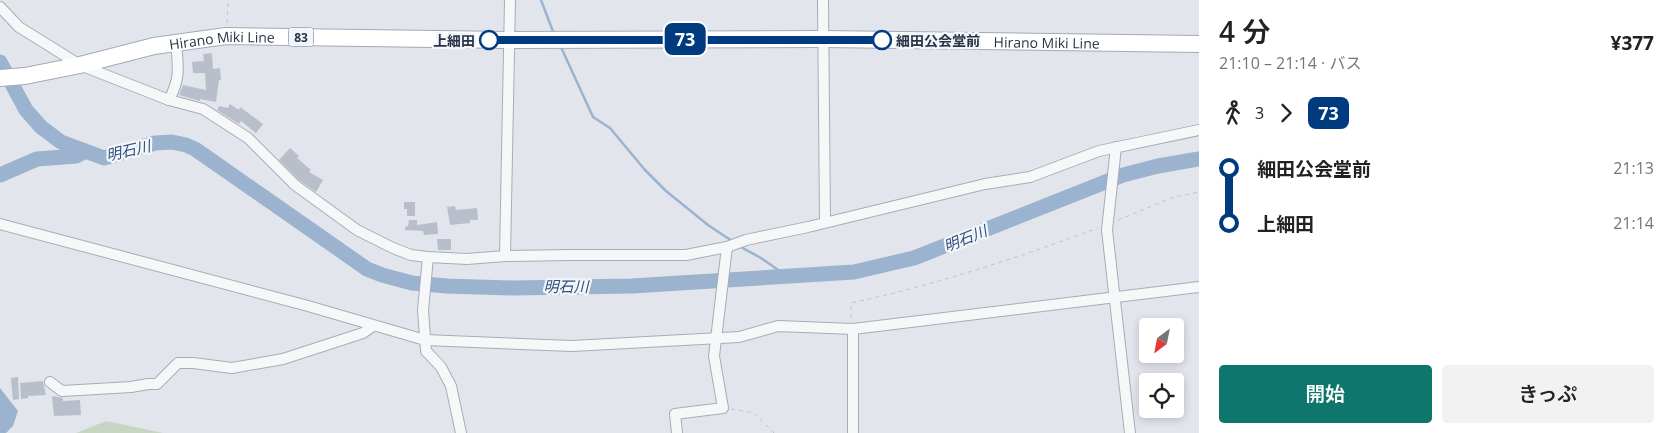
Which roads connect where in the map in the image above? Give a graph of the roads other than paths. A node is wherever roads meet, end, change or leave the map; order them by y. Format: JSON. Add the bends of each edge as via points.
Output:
{"nodes":[{"id":1,"x":510,"y":0,"type":"edge"},
{"id":2,"x":822,"y":0,"type":"edge"},
{"id":3,"x":0,"y":8,"type":"edge"},
{"id":4,"x":823,"y":39,"type":"junction"},
{"id":5,"x":508,"y":40,"type":"junction"},
{"id":6,"x":176,"y":42,"type":"junction"},
{"id":7,"x":1199,"y":44,"type":"edge"},
{"id":8,"x":80,"y":65,"type":"junction"},
{"id":9,"x":0,"y":78,"type":"edge"},
{"id":10,"x":169,"y":100,"type":"junction"},
{"id":11,"x":1199,"y":130,"type":"edge"},
{"id":12,"x":1116,"y":146,"type":"junction"},
{"id":13,"x":825,"y":222,"type":"junction"},
{"id":14,"x":0,"y":224,"type":"edge"},
{"id":15,"x":726,"y":247,"type":"junction"},
{"id":16,"x":428,"y":256,"type":"junction"},
{"id":17,"x":505,"y":256,"type":"junction"},
{"id":18,"x":1199,"y":287,"type":"edge"},
{"id":19,"x":1115,"y":296,"type":"junction"},
{"id":20,"x":373,"y":326,"type":"junction"},
{"id":21,"x":853,"y":329,"type":"junction"},
{"id":22,"x":718,"y":338,"type":"junction"},
{"id":23,"x":425,"y":340,"type":"junction"},
{"id":24,"x":50,"y":382,"type":"dead end"},
{"id":25,"x":461,"y":433,"type":"edge"},
{"id":26,"x":677,"y":433,"type":"edge"},
{"id":27,"x":853,"y":433,"type":"edge"},
{"id":28,"x":1130,"y":433,"type":"edge"}],
"edges":[{"from":1,"to":5,"type":"street"},
{"from":2,"to":4,"type":"street"},
{"from":3,"to":8,"type":"street","via":[[19,27]]},
{"from":4,"to":5,"type":"main road","name":"Hirano Miki Line","number":"83"},
{"from":4,"to":7,"type":"main road","name":"Hirano Miki Line","number":"83"},
{"from":4,"to":13,"type":"street"},
{"from":5,"to":6,"type":"main road","name":"Hirano Miki Line","number":"83","via":[[226,36]]},
{"from":5,"to":17,"type":"street"},
{"from":6,"to":8,"type":"main road","name":"Hirano Miki Line","number":"83"},
{"from":6,"to":10,"type":"street","via":[[179,72]]},
{"from":8,"to":9,"type":"main road","name":"Hirano Miki Line","number":"83"},
{"from":8,"to":10,"type":"street"},
{"from":10,"to":16,"type":"street","via":[[203,109],[248,138],[295,184],[357,230],[392,248]]},
{"from":11,"to":12,"type":"street"},
{"from":12,"to":13,"type":"street","via":[[1030,176]]},
{"from":12,"to":19,"type":"street","via":[[1107,230]]},
{"from":13,"to":15,"type":"street"},
{"from":14,"to":20,"type":"street"},
{"from":15,"to":17,"type":"street","via":[[686,255]]},
{"from":15,"to":22,"type":"street"},
{"from":16,"to":17,"type":"street","via":[[467,259]]},
{"from":16,"to":23,"type":"street","via":[[423,310]]},
{"from":18,"to":19,"type":"street"},
{"from":19,"to":21,"type":"street"},
{"from":19,"to":28,"type":"street"},
{"from":20,"to":23,"type":"street"},
{"from":20,"to":24,"type":"street","via":[[363,333],[283,359],[232,368],[178,362],[157,384],[62,390]]},
{"from":21,"to":22,"type":"street","via":[[778,326],[739,337]]},
{"from":21,"to":27,"type":"street"},
{"from":22,"to":23,"type":"street","via":[[572,346]]},
{"from":22,"to":26,"type":"street","via":[[714,356],[723,408],[675,414]]},
{"from":23,"to":25,"type":"street","via":[[426,351],[441,367],[451,386]]}]}
